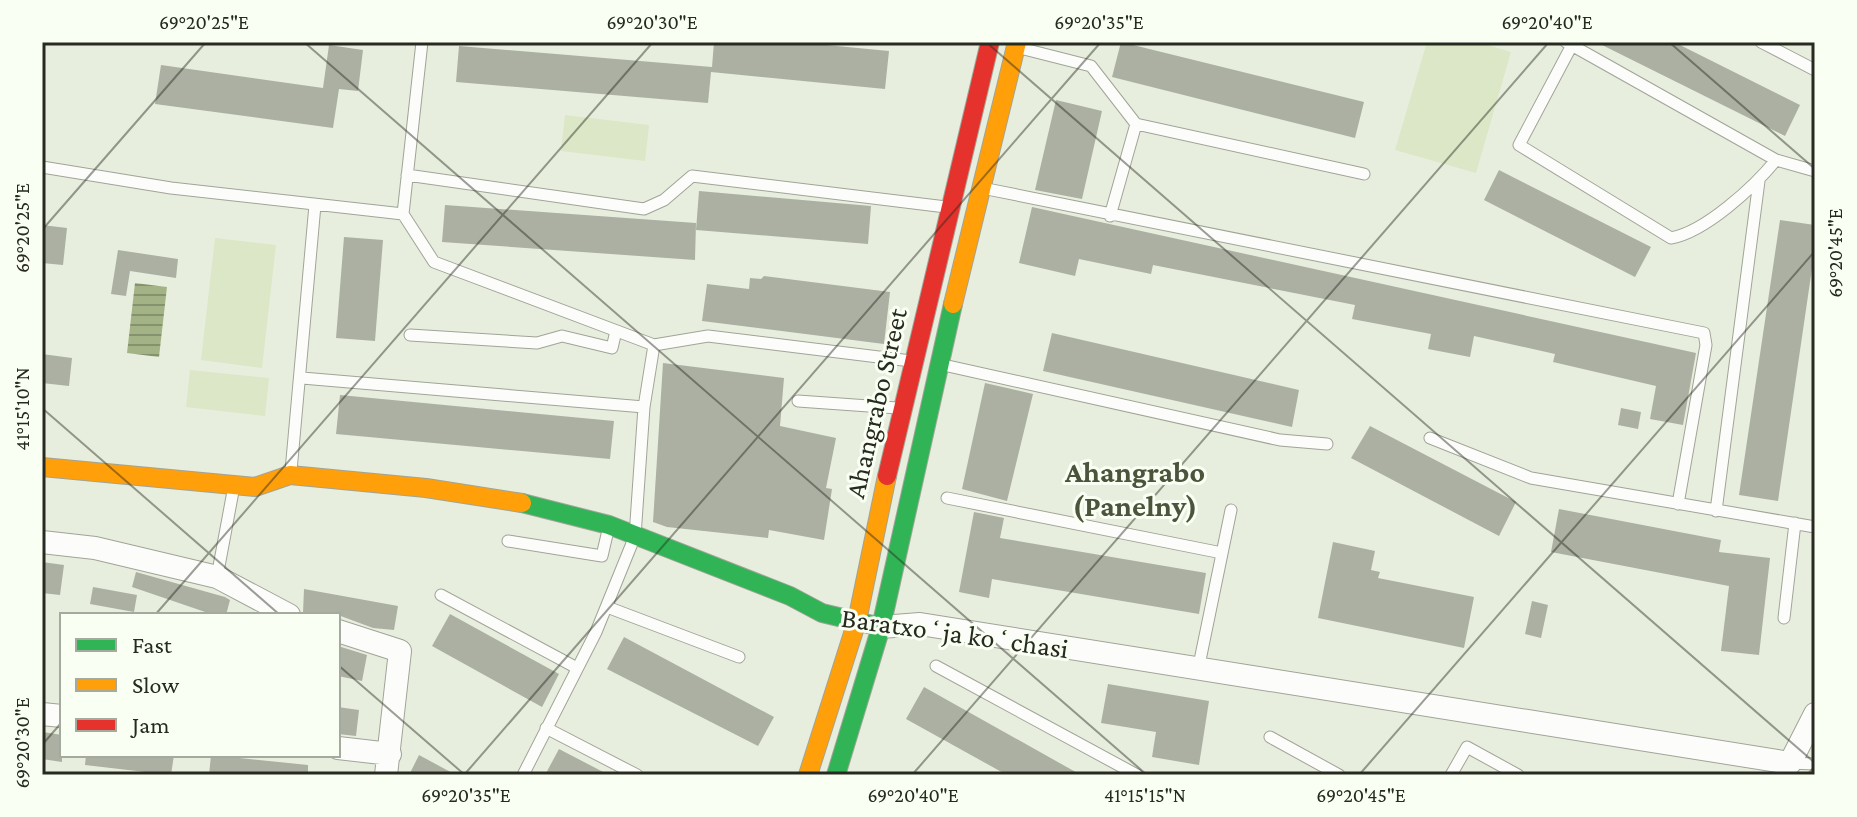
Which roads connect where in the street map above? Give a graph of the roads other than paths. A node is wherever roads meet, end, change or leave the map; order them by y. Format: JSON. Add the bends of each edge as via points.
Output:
{"nodes":[{"id":1,"x":422,"y":42,"type":"edge"},
{"id":2,"x":990,"y":42,"type":"edge"},
{"id":3,"x":1761,"y":42,"type":"edge"},
{"id":4,"x":1016,"y":44,"type":"edge"},
{"id":5,"x":1569,"y":44,"type":"edge"},
{"id":6,"x":1815,"y":70,"type":"edge"},
{"id":7,"x":1136,"y":124,"type":"junction"},
{"id":8,"x":1776,"y":160,"type":"junction"},
{"id":9,"x":42,"y":167,"type":"edge"},
{"id":10,"x":1815,"y":171,"type":"edge"},
{"id":11,"x":1364,"y":174,"type":"dead end"},
{"id":12,"x":407,"y":175,"type":"junction"},
{"id":13,"x":1759,"y":181,"type":"junction"},
{"id":14,"x":982,"y":188,"type":"junction"},
{"id":15,"x":315,"y":205,"type":"junction"},
{"id":16,"x":950,"y":208,"type":"junction"},
{"id":17,"x":403,"y":214,"type":"junction"},
{"id":18,"x":1110,"y":216,"type":"junction"},
{"id":19,"x":616,"y":331,"type":"junction"},
{"id":20,"x":410,"y":335,"type":"dead end"},
{"id":21,"x":654,"y":345,"type":"junction"},
{"id":22,"x":914,"y":361,"type":"junction"},
{"id":23,"x":939,"y":364,"type":"junction"},
{"id":24,"x":302,"y":378,"type":"junction"},
{"id":25,"x":798,"y":401,"type":"dead end"},
{"id":26,"x":644,"y":407,"type":"junction"},
{"id":27,"x":902,"y":409,"type":"junction"},
{"id":28,"x":1430,"y":438,"type":"dead end"},
{"id":29,"x":1327,"y":444,"type":"dead end"},
{"id":30,"x":42,"y":467,"type":"edge"},
{"id":31,"x":290,"y":475,"type":"junction"},
{"id":32,"x":234,"y":486,"type":"junction"},
{"id":33,"x":947,"y":498,"type":"dead end"},
{"id":34,"x":1678,"y":504,"type":"junction"},
{"id":35,"x":1231,"y":510,"type":"dead end"},
{"id":36,"x":1716,"y":511,"type":"junction"},
{"id":37,"x":1795,"y":523,"type":"junction"},
{"id":38,"x":609,"y":525,"type":"junction"},
{"id":39,"x":1815,"y":527,"type":"edge"},
{"id":40,"x":635,"y":536,"type":"junction"},
{"id":41,"x":508,"y":541,"type":"dead end"},
{"id":42,"x":42,"y":542,"type":"edge"},
{"id":43,"x":1222,"y":553,"type":"junction"},
{"id":44,"x":217,"y":577,"type":"junction"},
{"id":45,"x":441,"y":595,"type":"dead end"},
{"id":46,"x":607,"y":607,"type":"junction"},
{"id":47,"x":285,"y":613,"type":"edge"},
{"id":48,"x":1784,"y":618,"type":"dead end"},
{"id":49,"x":857,"y":621,"type":"junction"},
{"id":50,"x":881,"y":627,"type":"junction"},
{"id":51,"x":340,"y":632,"type":"edge"},
{"id":52,"x":739,"y":657,"type":"dead end"},
{"id":53,"x":936,"y":666,"type":"dead end"},
{"id":54,"x":577,"y":668,"type":"junction"},
{"id":55,"x":1198,"y":670,"type":"junction"},
{"id":56,"x":1815,"y":714,"type":"edge"},
{"id":57,"x":546,"y":728,"type":"junction"},
{"id":58,"x":1270,"y":737,"type":"dead end"},
{"id":59,"x":340,"y":749,"type":"edge"},
{"id":60,"x":1815,"y":764,"type":"edge"},
{"id":61,"x":388,"y":765,"type":"edge"},
{"id":62,"x":1791,"y":769,"type":"edge"},
{"id":63,"x":523,"y":775,"type":"edge"},
{"id":64,"x":637,"y":775,"type":"edge"},
{"id":65,"x":808,"y":775,"type":"edge"},
{"id":66,"x":836,"y":775,"type":"edge"},
{"id":67,"x":1137,"y":775,"type":"edge"},
{"id":68,"x":1339,"y":775,"type":"edge"},
{"id":69,"x":1451,"y":775,"type":"edge"},
{"id":70,"x":1518,"y":775,"type":"edge"}],
"edges":[{"from":1,"to":12,"type":"lane"},
{"from":2,"to":16,"type":"main road","name":"Ahangrabo Street"},
{"from":3,"to":6,"type":"lane"},
{"from":4,"to":7,"type":"lane","via":[[1091,66]]},
{"from":4,"to":14,"type":"main road","name":"Ahangrabo Street"},
{"from":5,"to":8,"type":"lane"},
{"from":5,"to":13,"type":"lane","via":[[1519,145],[1671,238],[1687,235]]},
{"from":7,"to":11,"type":"lane"},
{"from":7,"to":18,"type":"lane"},
{"from":8,"to":10,"type":"lane"},
{"from":8,"to":13,"type":"lane"},
{"from":9,"to":15,"type":"lane"},
{"from":12,"to":16,"type":"lane","via":[[644,209],[692,176]]},
{"from":12,"to":17,"type":"lane"},
{"from":13,"to":36,"type":"lane"},
{"from":14,"to":18,"type":"lane"},
{"from":14,"to":23,"type":"main road","name":"Ahangrabo Street"},
{"from":15,"to":17,"type":"lane"},
{"from":15,"to":24,"type":"lane"},
{"from":16,"to":22,"type":"main road","name":"Ahangrabo Street"},
{"from":17,"to":19,"type":"lane","via":[[434,262]]},
{"from":18,"to":34,"type":"lane","via":[[1704,333]]},
{"from":19,"to":20,"type":"lane","via":[[612,348],[562,336],[537,343]]},
{"from":19,"to":21,"type":"lane"},
{"from":21,"to":22,"type":"lane","via":[[708,336]]},
{"from":21,"to":26,"type":"lane"},
{"from":22,"to":23,"type":"main road"},
{"from":22,"to":27,"type":"main road","name":"Ahangrabo Street"},
{"from":23,"to":29,"type":"lane","via":[[1280,440]]},
{"from":23,"to":50,"type":"main road","name":"Ahangrabo Street"},
{"from":24,"to":26,"type":"lane"},
{"from":24,"to":31,"type":"lane"},
{"from":25,"to":27,"type":"lane"},
{"from":26,"to":40,"type":"lane"},
{"from":27,"to":49,"type":"main road","name":"Ahangrabo Street"},
{"from":28,"to":34,"type":"lane","via":[[1531,478]]},
{"from":30,"to":32,"type":"main road","name":"Baratxoʻja koʻchasi"},
{"from":31,"to":32,"type":"main road","name":"Baratxoʻja koʻchasi","via":[[262,487]]},
{"from":31,"to":38,"type":"main road","name":"Baratxoʻja koʻchasi","via":[[481,496]]},
{"from":32,"to":44,"type":"lane"},
{"from":33,"to":43,"type":"lane"},
{"from":34,"to":36,"type":"lane"},
{"from":35,"to":43,"type":"lane"},
{"from":36,"to":37,"type":"lane"},
{"from":37,"to":39,"type":"lane"},
{"from":37,"to":48,"type":"lane"},
{"from":38,"to":40,"type":"main road","name":"Baratxoʻja koʻchasi"},
{"from":38,"to":41,"type":"lane","via":[[602,556]]},
{"from":40,"to":46,"type":"lane"},
{"from":40,"to":49,"type":"main road","name":"Baratxoʻja koʻchasi","via":[[822,613]]},
{"from":42,"to":44,"type":"street","via":[[95,548]]},
{"from":43,"to":55,"type":"lane"},
{"from":44,"to":47,"type":"street"},
{"from":45,"to":54,"type":"lane"},
{"from":46,"to":52,"type":"lane"},
{"from":46,"to":54,"type":"lane"},
{"from":49,"to":50,"type":"main road","name":"Baratxoʻja koʻchasi"},
{"from":49,"to":65,"type":"main road","name":"Ahangrabo Street"},
{"from":50,"to":55,"type":"street","name":"Baratxoʻja koʻchasi","via":[[920,624]]},
{"from":50,"to":66,"type":"main road","name":"Ahangrabo Street"},
{"from":51,"to":61,"type":"street","via":[[400,651]]},
{"from":53,"to":67,"type":"lane"},
{"from":54,"to":57,"type":"lane"},
{"from":55,"to":62,"type":"street","name":"Baratxoʻja koʻchasi"},
{"from":56,"to":62,"type":"street"},
{"from":57,"to":63,"type":"lane"},
{"from":57,"to":64,"type":"lane"},
{"from":58,"to":68,"type":"lane"},
{"from":59,"to":61,"type":"street"},
{"from":60,"to":62,"type":"lane"},
{"from":69,"to":70,"type":"lane","via":[[1467,747]]}]}
